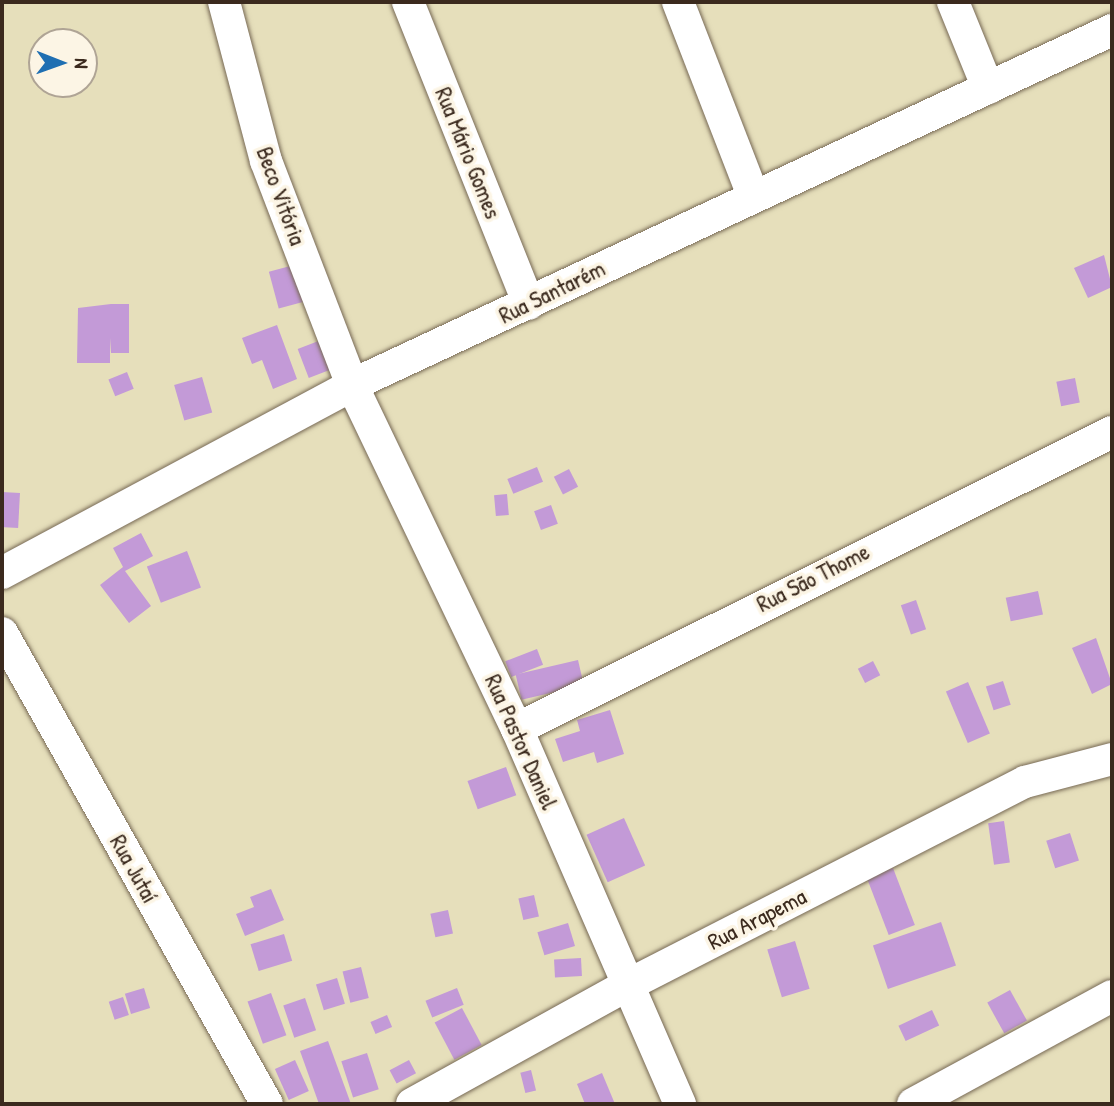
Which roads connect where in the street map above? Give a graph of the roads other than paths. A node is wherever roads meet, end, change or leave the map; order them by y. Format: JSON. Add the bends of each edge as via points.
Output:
{"nodes":[{"id":1,"x":224,"y":2,"type":"edge"},
{"id":2,"x":408,"y":2,"type":"edge"},
{"id":3,"x":678,"y":2,"type":"edge"},
{"id":4,"x":953,"y":2,"type":"edge"},
{"id":5,"x":1112,"y":30,"type":"edge"},
{"id":6,"x":988,"y":88,"type":"junction"},
{"id":7,"x":753,"y":195,"type":"junction"},
{"id":8,"x":529,"y":304,"type":"junction"},
{"id":9,"x":352,"y":385,"type":"junction"},
{"id":10,"x":1112,"y":432,"type":"edge"},
{"id":11,"x":2,"y":573,"type":"edge"},
{"id":12,"x":2,"y":633,"type":"edge"},
{"id":13,"x":517,"y":729,"type":"junction"},
{"id":14,"x":1112,"y":759,"type":"edge"},
{"id":15,"x":626,"y":986,"type":"junction"},
{"id":16,"x":1112,"y":996,"type":"edge"},
{"id":17,"x":267,"y":1104,"type":"edge"},
{"id":18,"x":412,"y":1104,"type":"edge"},
{"id":19,"x":680,"y":1104,"type":"edge"},
{"id":20,"x":913,"y":1104,"type":"edge"}],
"edges":[{"from":1,"to":9,"type":"street","name":"Beco Vitória","via":[[266,161]]},
{"from":2,"to":8,"type":"street","name":"Rua Mário Gomes"},
{"from":3,"to":7,"type":"street"},
{"from":4,"to":6,"type":"street"},
{"from":5,"to":6,"type":"street","name":"Rua Santarém"},
{"from":6,"to":7,"type":"street","name":"Rua Santarém"},
{"from":7,"to":8,"type":"street","name":"Rua Santarém"},
{"from":8,"to":9,"type":"street","name":"Rua Santarém"},
{"from":9,"to":11,"type":"street","name":"Rua Santarém"},
{"from":9,"to":13,"type":"street","name":"Rua Pastor Daniel"},
{"from":10,"to":13,"type":"street","name":"Rua São Thome"},
{"from":12,"to":17,"type":"street","name":"Rua Jutaí"},
{"from":13,"to":15,"type":"street","name":"Rua Pastor Daniel"},
{"from":14,"to":15,"type":"street","name":"Rua Arapema","via":[[1025,782]]},
{"from":15,"to":18,"type":"street","name":"Rua Arapema"},
{"from":15,"to":19,"type":"street","name":"Rua Pastor Daniel"},
{"from":16,"to":20,"type":"street"}]}
